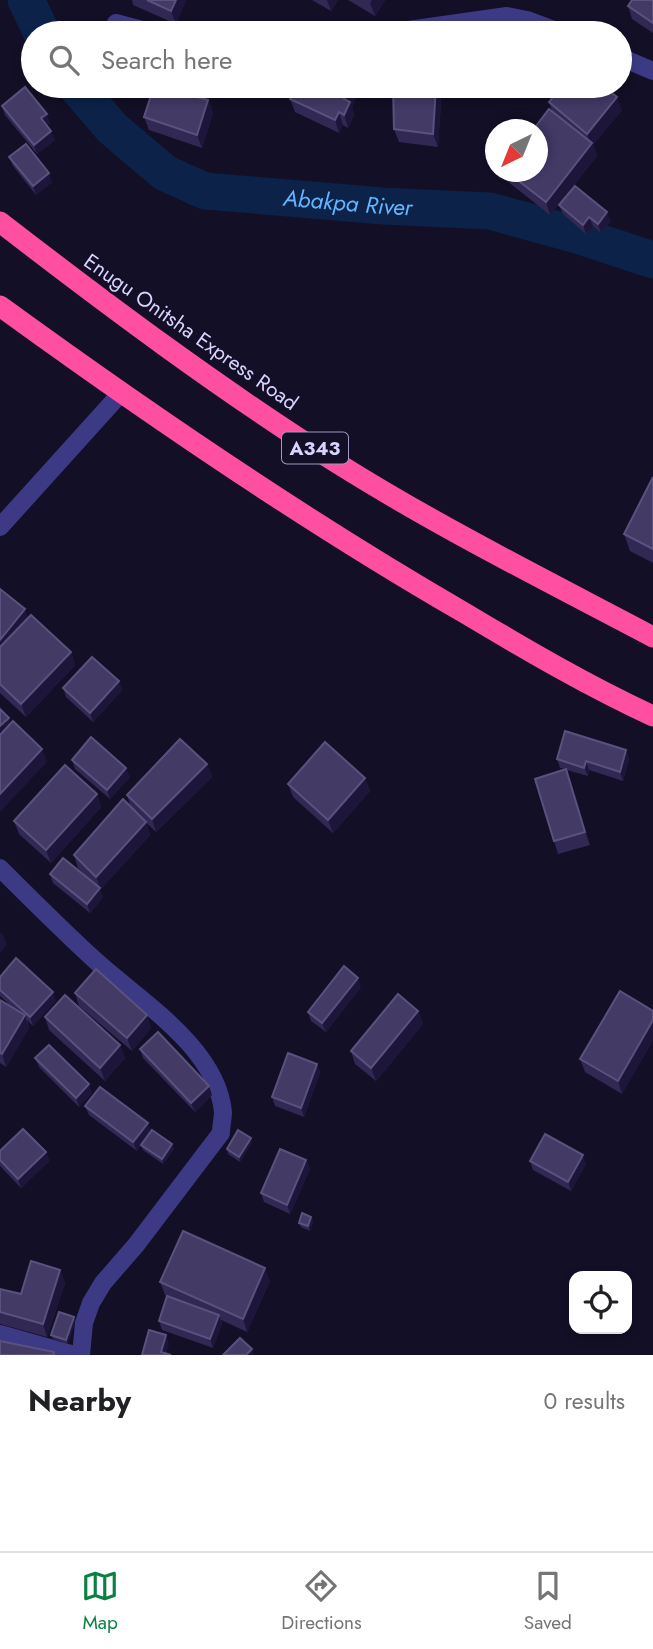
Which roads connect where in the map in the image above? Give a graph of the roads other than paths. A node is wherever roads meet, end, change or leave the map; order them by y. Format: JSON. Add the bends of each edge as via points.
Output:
{"nodes":[{"id":1,"x":472,"y":21,"type":"edge"},
{"id":2,"x":530,"y":21,"type":"edge"},
{"id":3,"x":632,"y":62,"type":"edge"},
{"id":4,"x":653,"y":71,"type":"edge"},
{"id":5,"x":0,"y":222,"type":"edge"},
{"id":6,"x":0,"y":306,"type":"edge"},
{"id":7,"x":121,"y":393,"type":"junction"},
{"id":8,"x":0,"y":527,"type":"edge"},
{"id":9,"x":653,"y":637,"type":"edge"},
{"id":10,"x":653,"y":716,"type":"edge"},
{"id":11,"x":0,"y":868,"type":"edge"},
{"id":12,"x":0,"y":1334,"type":"edge"},
{"id":13,"x":74,"y":1355,"type":"edge"},
{"id":14,"x":81,"y":1355,"type":"edge"}],
"edges":[{"from":1,"to":2,"type":"street","via":[[507,16]]},
{"from":3,"to":4,"type":"street"},
{"from":5,"to":9,"type":"highway","name":"Enugu Onitsha Express Road","number":"A343","via":[[132,323],[338,464]]},
{"from":6,"to":7,"type":"highway","number":"A343"},
{"from":7,"to":8,"type":"street"},
{"from":7,"to":10,"type":"highway","number":"A343","via":[[383,566]]},
{"from":11,"to":14,"type":"street","via":[[98,963],[176,1028],[206,1069],[223,1112],[221,1133],[91,1303]]},
{"from":12,"to":13,"type":"street"}]}
